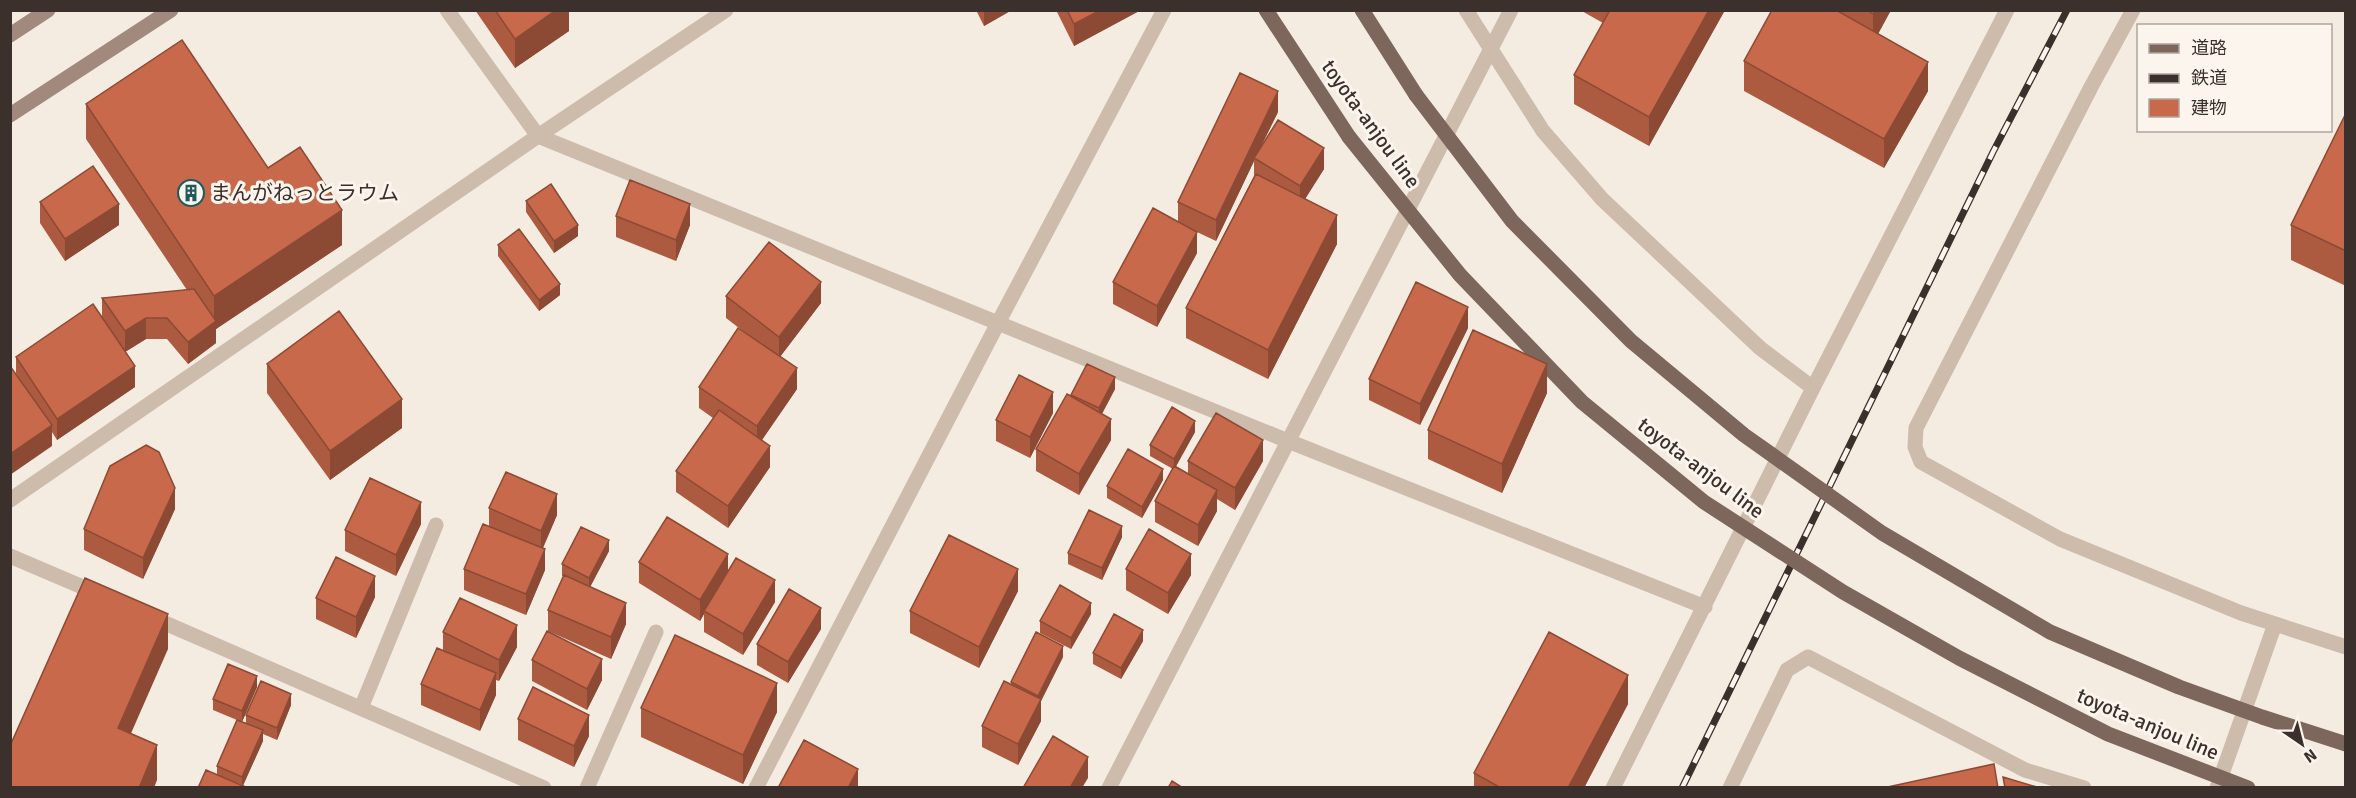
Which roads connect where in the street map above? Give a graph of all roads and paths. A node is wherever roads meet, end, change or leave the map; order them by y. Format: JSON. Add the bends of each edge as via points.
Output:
{"nodes":[{"id":1,"x":48,"y":10,"type":"edge"},
{"id":2,"x":171,"y":10,"type":"edge"},
{"id":3,"x":447,"y":10,"type":"edge"},
{"id":4,"x":726,"y":10,"type":"edge"},
{"id":5,"x":1164,"y":10,"type":"edge"},
{"id":6,"x":1266,"y":10,"type":"edge"},
{"id":7,"x":1362,"y":10,"type":"edge"},
{"id":8,"x":1466,"y":10,"type":"edge"},
{"id":9,"x":1511,"y":10,"type":"edge"},
{"id":10,"x":2007,"y":10,"type":"edge"},
{"id":11,"x":2133,"y":10,"type":"edge"},
{"id":12,"x":10,"y":35,"type":"edge"},
{"id":13,"x":1491,"y":50,"type":"junction"},
{"id":14,"x":10,"y":115,"type":"edge"},
{"id":15,"x":538,"y":136,"type":"junction"},
{"id":16,"x":998,"y":323,"type":"junction"},
{"id":17,"x":1813,"y":388,"type":"junction"},
{"id":18,"x":1288,"y":441,"type":"junction"},
{"id":19,"x":10,"y":500,"type":"edge"},
{"id":20,"x":436,"y":525,"type":"dead end"},
{"id":21,"x":10,"y":556,"type":"edge"},
{"id":22,"x":109,"y":599,"type":"edge"},
{"id":23,"x":1705,"y":607,"type":"junction"},
{"id":24,"x":142,"y":613,"type":"edge"},
{"id":25,"x":2275,"y":624,"type":"junction"},
{"id":26,"x":656,"y":632,"type":"dead end"},
{"id":27,"x":2346,"y":647,"type":"edge"},
{"id":28,"x":361,"y":708,"type":"junction"},
{"id":29,"x":2346,"y":744,"type":"edge"},
{"id":30,"x":544,"y":788,"type":"edge"},
{"id":31,"x":587,"y":788,"type":"edge"},
{"id":32,"x":756,"y":788,"type":"edge"},
{"id":33,"x":1109,"y":788,"type":"edge"},
{"id":34,"x":1613,"y":788,"type":"edge"},
{"id":35,"x":1730,"y":788,"type":"edge"},
{"id":36,"x":2084,"y":788,"type":"edge"},
{"id":37,"x":2217,"y":788,"type":"edge"},
{"id":38,"x":2248,"y":788,"type":"edge"}],
"edges":[{"from":1,"to":12,"type":"main road"},
{"from":2,"to":14,"type":"main road"},
{"from":3,"to":15,"type":"street"},
{"from":4,"to":15,"type":"street"},
{"from":5,"to":16,"type":"street"},
{"from":6,"to":38,"type":"main road","name":"toyota-anjou line","bridge":true,"via":[[1350,137],[1460,275],[1582,402],[1704,501],[1843,592],[1959,658],[2108,735]]},
{"from":7,"to":29,"type":"main road","bridge":true,"via":[[1416,95],[1512,220],[1631,341],[1744,435],[1882,533],[2050,632],[2179,687]]},
{"from":8,"to":13,"type":"street"},
{"from":9,"to":13,"type":"street"},
{"from":10,"to":17,"type":"street"},
{"from":11,"to":25,"type":"street","via":[[1916,428],[1915,447],[1921,462],[2060,539]]},
{"from":13,"to":17,"type":"street","via":[[1543,131],[1602,199],[1760,348]]},
{"from":13,"to":18,"type":"street"},
{"from":15,"to":16,"type":"street"},
{"from":15,"to":19,"type":"street"},
{"from":16,"to":18,"type":"street"},
{"from":16,"to":32,"type":"street"},
{"from":17,"to":23,"type":"street"},
{"from":18,"to":23,"type":"street"},
{"from":18,"to":33,"type":"street"},
{"from":20,"to":28,"type":"street"},
{"from":21,"to":22,"type":"street"},
{"from":23,"to":34,"type":"street"},
{"from":24,"to":28,"type":"street"},
{"from":25,"to":27,"type":"street"},
{"from":25,"to":37,"type":"street"},
{"from":26,"to":31,"type":"street"},
{"from":28,"to":30,"type":"street"},
{"from":35,"to":36,"type":"street","via":[[1787,670],[1808,657],[2025,770]]}]}
